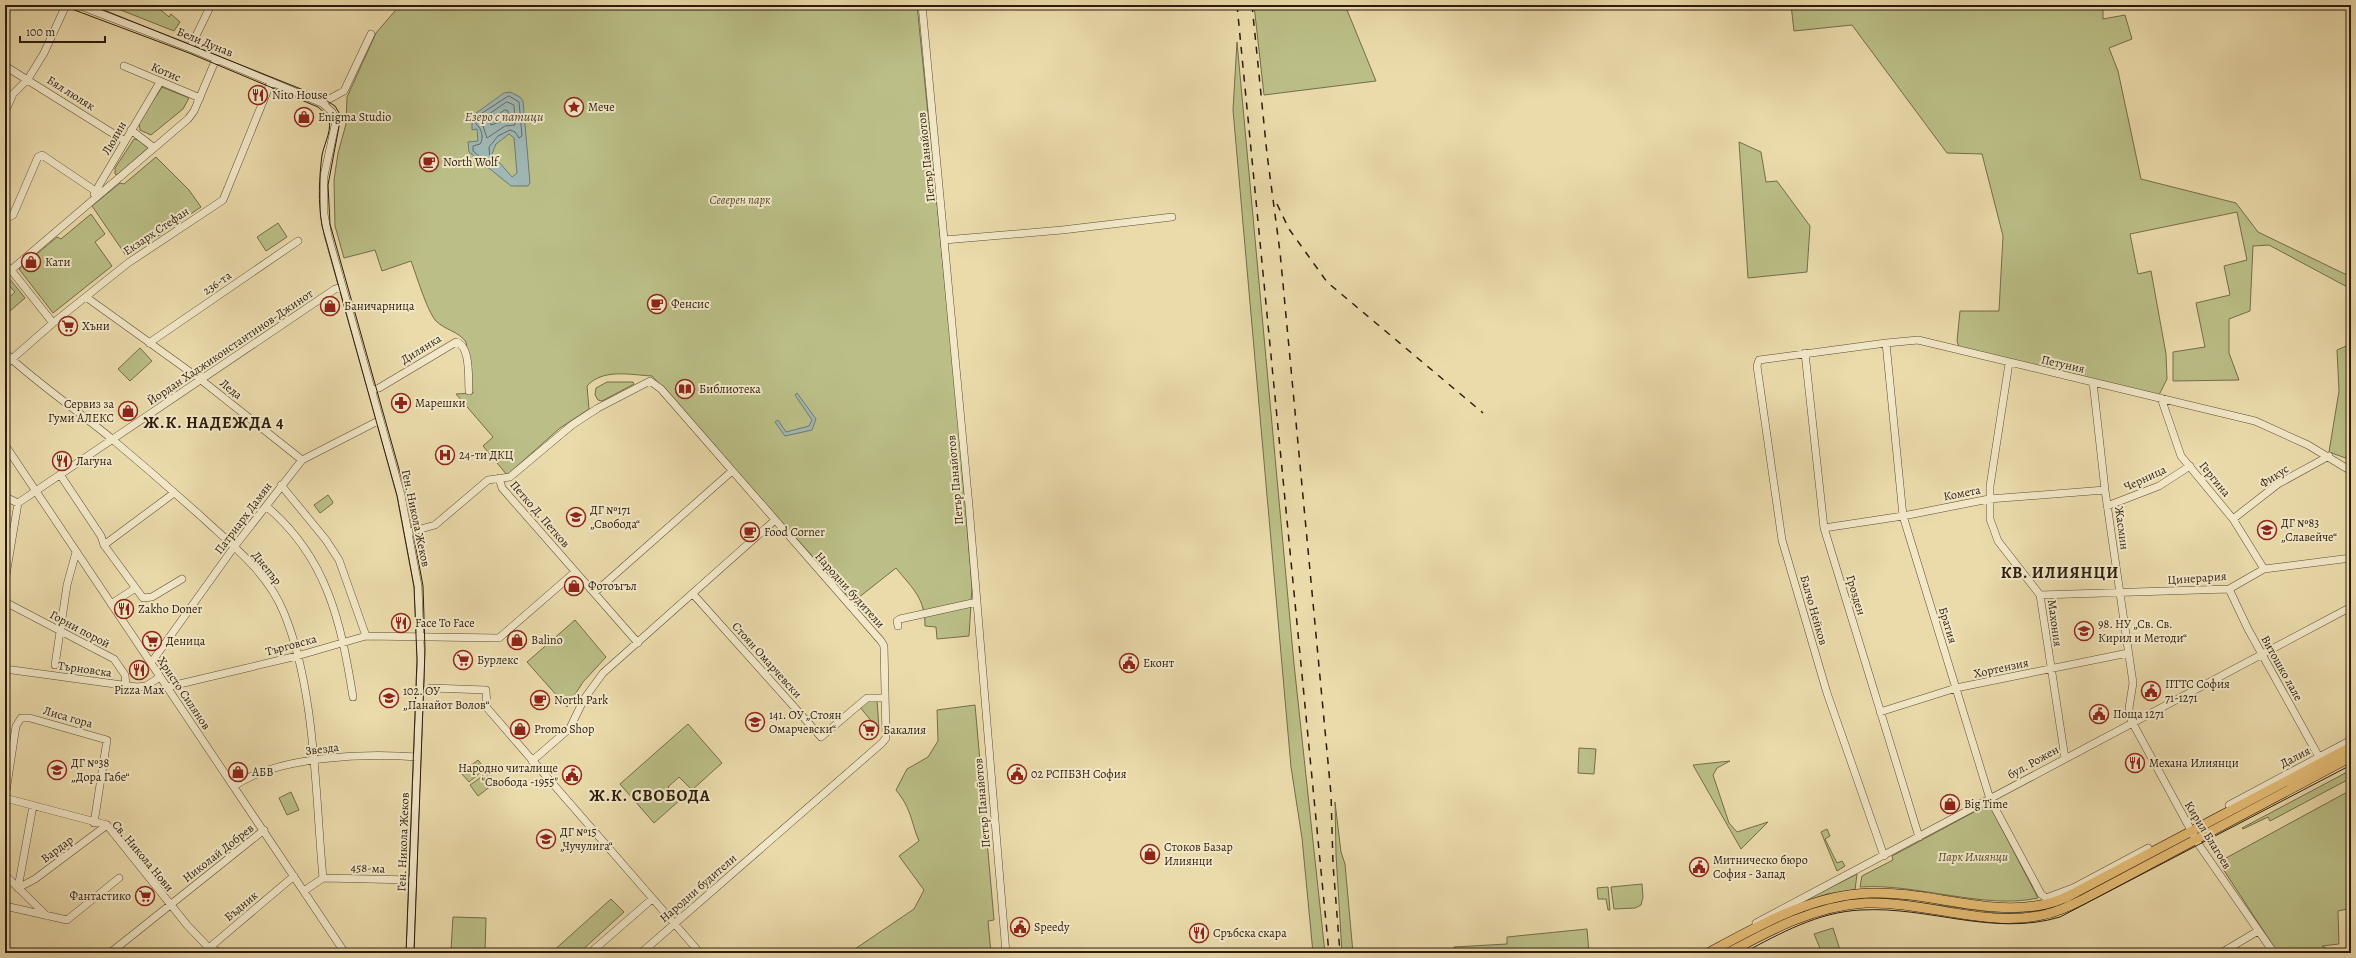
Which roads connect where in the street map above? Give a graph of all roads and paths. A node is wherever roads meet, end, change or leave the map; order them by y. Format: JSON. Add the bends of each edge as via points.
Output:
{"nodes":[{"id":1,"x":66,"y":5,"type":"edge"},
{"id":2,"x":78,"y":5,"type":"edge"},
{"id":3,"x":211,"y":5,"type":"edge"},
{"id":4,"x":922,"y":5,"type":"edge"},
{"id":5,"x":371,"y":34,"type":"dead end"},
{"id":6,"x":190,"y":48,"type":"junction"},
{"id":7,"x":216,"y":59,"type":"junction"},
{"id":8,"x":5,"y":66,"type":"edge"},
{"id":9,"x":124,"y":66,"type":"dead end"},
{"id":10,"x":28,"y":79,"type":"junction"},
{"id":11,"x":160,"y":82,"type":"junction"},
{"id":12,"x":271,"y":82,"type":"junction"},
{"id":13,"x":200,"y":98,"type":"junction"},
{"id":14,"x":322,"y":103,"type":"junction"},
{"id":15,"x":5,"y":112,"type":"edge"},
{"id":16,"x":131,"y":130,"type":"junction"},
{"id":17,"x":125,"y":141,"type":"junction"},
{"id":18,"x":153,"y":147,"type":"junction"},
{"id":19,"x":98,"y":193,"type":"junction"},
{"id":20,"x":1172,"y":217,"type":"dead end"},
{"id":21,"x":5,"y":219,"type":"edge"},
{"id":22,"x":944,"y":240,"type":"junction"},
{"id":23,"x":298,"y":241,"type":"dead end"},
{"id":24,"x":5,"y":264,"type":"edge"},
{"id":25,"x":11,"y":270,"type":"junction"},
{"id":26,"x":342,"y":287,"type":"junction"},
{"id":27,"x":86,"y":297,"type":"junction"},
{"id":28,"x":54,"y":323,"type":"junction"},
{"id":29,"x":149,"y":343,"type":"junction"},
{"id":30,"x":1886,"y":343,"type":"junction"},
{"id":31,"x":5,"y":353,"type":"edge"},
{"id":32,"x":1805,"y":353,"type":"junction"},
{"id":33,"x":12,"y":359,"type":"junction"},
{"id":34,"x":1757,"y":361,"type":"joint"},
{"id":35,"x":2009,"y":363,"type":"junction"},
{"id":36,"x":5,"y":365,"type":"edge"},
{"id":37,"x":200,"y":379,"type":"junction"},
{"id":38,"x":2093,"y":382,"type":"junction"},
{"id":39,"x":372,"y":390,"type":"junction"},
{"id":40,"x":469,"y":391,"type":"dead end"},
{"id":41,"x":2161,"y":398,"type":"junction"},
{"id":42,"x":380,"y":420,"type":"junction"},
{"id":43,"x":113,"y":439,"type":"junction"},
{"id":44,"x":5,"y":446,"type":"edge"},
{"id":45,"x":2329,"y":456,"type":"junction"},
{"id":46,"x":302,"y":460,"type":"junction"},
{"id":47,"x":2190,"y":466,"type":"junction"},
{"id":48,"x":732,"y":470,"type":"junction"},
{"id":49,"x":2351,"y":472,"type":"edge"},
{"id":50,"x":61,"y":476,"type":"junction"},
{"id":51,"x":499,"y":478,"type":"junction"},
{"id":52,"x":281,"y":486,"type":"junction"},
{"id":53,"x":2105,"y":490,"type":"junction"},
{"id":54,"x":36,"y":492,"type":"junction"},
{"id":55,"x":174,"y":493,"type":"junction"},
{"id":56,"x":5,"y":497,"type":"edge"},
{"id":57,"x":1989,"y":499,"type":"junction"},
{"id":58,"x":18,"y":503,"type":"junction"},
{"id":59,"x":266,"y":506,"type":"junction"},
{"id":60,"x":2107,"y":506,"type":"junction"},
{"id":61,"x":1903,"y":516,"type":"junction"},
{"id":62,"x":2233,"y":519,"type":"junction"},
{"id":63,"x":775,"y":520,"type":"junction"},
{"id":64,"x":1824,"y":528,"type":"junction"},
{"id":65,"x":410,"y":532,"type":"junction"},
{"id":66,"x":104,"y":545,"type":"junction"},
{"id":67,"x":234,"y":547,"type":"junction"},
{"id":68,"x":76,"y":552,"type":"junction"},
{"id":69,"x":2351,"y":558,"type":"edge"},
{"id":70,"x":2264,"y":569,"type":"junction"},
{"id":71,"x":575,"y":572,"type":"junction"},
{"id":72,"x":182,"y":579,"type":"dead end"},
{"id":73,"x":5,"y":581,"type":"edge"},
{"id":74,"x":134,"y":589,"type":"junction"},
{"id":75,"x":2229,"y":589,"type":"junction"},
{"id":76,"x":594,"y":593,"type":"junction"},
{"id":77,"x":2120,"y":593,"type":"junction"},
{"id":78,"x":693,"y":594,"type":"junction"},
{"id":79,"x":2040,"y":595,"type":"junction"},
{"id":80,"x":976,"y":602,"type":"junction"},
{"id":81,"x":9,"y":604,"type":"dead end"},
{"id":82,"x":111,"y":604,"type":"junction"},
{"id":83,"x":2351,"y":607,"type":"edge"},
{"id":84,"x":898,"y":626,"type":"dead end"},
{"id":85,"x":61,"y":631,"type":"junction"},
{"id":86,"x":366,"y":636,"type":"junction"},
{"id":87,"x":421,"y":636,"type":"junction"},
{"id":88,"x":344,"y":642,"type":"junction"},
{"id":89,"x":638,"y":643,"type":"junction"},
{"id":90,"x":2128,"y":653,"type":"junction"},
{"id":91,"x":2262,"y":655,"type":"junction"},
{"id":92,"x":297,"y":656,"type":"junction"},
{"id":93,"x":151,"y":663,"type":"junction"},
{"id":94,"x":55,"y":665,"type":"dead end"},
{"id":95,"x":5,"y":669,"type":"edge"},
{"id":96,"x":2051,"y":669,"type":"junction"},
{"id":97,"x":160,"y":677,"type":"junction"},
{"id":98,"x":126,"y":685,"type":"junction"},
{"id":99,"x":167,"y":687,"type":"junction"},
{"id":100,"x":431,"y":688,"type":"dead end"},
{"id":101,"x":1956,"y":688,"type":"junction"},
{"id":102,"x":353,"y":697,"type":"dead end"},
{"id":103,"x":885,"y":698,"type":"junction"},
{"id":104,"x":1880,"y":712,"type":"junction"},
{"id":105,"x":2132,"y":724,"type":"junction"},
{"id":106,"x":2351,"y":740,"type":"edge"},
{"id":107,"x":2351,"y":747,"type":"edge"},
{"id":108,"x":417,"y":756,"type":"junction"},
{"id":109,"x":2318,"y":757,"type":"junction"},
{"id":110,"x":2351,"y":757,"type":"edge"},
{"id":111,"x":2064,"y":758,"type":"junction"},
{"id":112,"x":314,"y":760,"type":"junction"},
{"id":113,"x":532,"y":761,"type":"junction"},
{"id":114,"x":234,"y":786,"type":"junction"},
{"id":115,"x":2251,"y":796,"type":"junction"},
{"id":116,"x":5,"y":798,"type":"edge"},
{"id":117,"x":1990,"y":799,"type":"junction"},
{"id":118,"x":2229,"y":805,"type":"dead end"},
{"id":119,"x":32,"y":806,"type":"junction"},
{"id":120,"x":94,"y":822,"type":"junction"},
{"id":121,"x":107,"y":825,"type":"junction"},
{"id":122,"x":264,"y":830,"type":"junction"},
{"id":123,"x":2193,"y":835,"type":"junction"},
{"id":124,"x":1920,"y":837,"type":"junction"},
{"id":125,"x":2148,"y":848,"type":"dead end"},
{"id":126,"x":1884,"y":856,"type":"junction"},
{"id":127,"x":2130,"y":860,"type":"junction"},
{"id":128,"x":5,"y":875,"type":"edge"},
{"id":129,"x":294,"y":876,"type":"junction"},
{"id":130,"x":118,"y":878,"type":"dead end"},
{"id":131,"x":323,"y":878,"type":"junction"},
{"id":132,"x":413,"y":880,"type":"junction"},
{"id":133,"x":18,"y":888,"type":"junction"},
{"id":134,"x":304,"y":892,"type":"junction"},
{"id":135,"x":652,"y":899,"type":"junction"},
{"id":136,"x":170,"y":905,"type":"junction"},
{"id":137,"x":5,"y":906,"type":"edge"},
{"id":138,"x":47,"y":916,"type":"junction"},
{"id":139,"x":674,"y":924,"type":"junction"},
{"id":140,"x":2258,"y":931,"type":"junction"},
{"id":141,"x":1729,"y":942,"type":"junction"},
{"id":142,"x":206,"y":951,"type":"edge"},
{"id":143,"x":110,"y":953,"type":"edge"},
{"id":144,"x":222,"y":953,"type":"edge"},
{"id":145,"x":345,"y":953,"type":"edge"},
{"id":146,"x":410,"y":953,"type":"edge"},
{"id":147,"x":590,"y":953,"type":"edge"},
{"id":148,"x":641,"y":953,"type":"edge"},
{"id":149,"x":700,"y":953,"type":"edge"},
{"id":150,"x":1006,"y":953,"type":"edge"},
{"id":151,"x":1708,"y":953,"type":"edge"},
{"id":152,"x":1728,"y":953,"type":"edge"},
{"id":153,"x":2221,"y":953,"type":"edge"},
{"id":154,"x":2274,"y":953,"type":"edge"}],
"edges":[{"from":1,"to":10,"type":"street","via":[[44,53]]},
{"from":2,"to":6,"type":"street","name":"Бели Дунав"},
{"from":3,"to":6,"type":"street"},
{"from":4,"to":22,"type":"street","name":"Петър Панайотов"},
{"from":5,"to":14,"type":"street","via":[[344,90]]},
{"from":6,"to":7,"type":"street","name":"Бели Дунав"},
{"from":7,"to":12,"type":"street","name":"Бели Дунав"},
{"from":7,"to":13,"type":"street"},
{"from":8,"to":10,"type":"street","name":"Бял люляк"},
{"from":9,"to":11,"type":"street","name":"Котис"},
{"from":10,"to":15,"type":"street","via":[[13,94]]},
{"from":10,"to":17,"type":"street","name":"Бял люляк"},
{"from":11,"to":13,"type":"street","name":"Котис"},
{"from":11,"to":16,"type":"street","name":"Люлин"},
{"from":12,"to":14,"type":"street","name":"Бели Дунав"},
{"from":12,"to":27,"type":"street","name":"Екзарх Стефан","via":[[223,200],[128,263]]},
{"from":13,"to":18,"type":"street","via":[[188,119]]},
{"from":14,"to":26,"type":"street","name":"Ген. Никола Жеков","via":[[332,112],[336,121],[325,166],[323,198],[328,236]]},
{"from":16,"to":17,"type":"street","name":"Люлин"},
{"from":16,"to":18,"type":"street"},
{"from":17,"to":19,"type":"street","name":"Люлин"},
{"from":18,"to":19,"type":"street"},
{"from":19,"to":21,"type":"street","via":[[44,155],[38,157],[13,215]]},
{"from":19,"to":25,"type":"street"},
{"from":20,"to":22,"type":"street"},
{"from":22,"to":80,"type":"street","name":"Петър Панайотов"},
{"from":23,"to":29,"type":"street","name":"236-та"},
{"from":24,"to":25,"type":"street"},
{"from":25,"to":28,"type":"street"},
{"from":26,"to":37,"type":"street","name":"Йордан Хаджиконстантинов-Джинот","via":[[335,289]]},
{"from":26,"to":39,"type":"street","name":"Ген. Никола Жеков"},
{"from":27,"to":28,"type":"street","name":"Екзарх Стефан"},
{"from":27,"to":29,"type":"street","name":"Леда"},
{"from":28,"to":33,"type":"street","name":"Екзарх Стефан"},
{"from":29,"to":37,"type":"street","name":"Леда"},
{"from":30,"to":32,"type":"street","name":"Петуния"},
{"from":30,"to":35,"type":"street","name":"Петуния","via":[[1918,340]]},
{"from":30,"to":61,"type":"street","name":"Братия"},
{"from":31,"to":33,"type":"street","name":"Днепър"},
{"from":32,"to":34,"type":"street","name":"Петуния"},
{"from":32,"to":64,"type":"street","name":"Грозден"},
{"from":33,"to":36,"type":"street","name":"Екзарх Стефан"},
{"from":33,"to":43,"type":"street","name":"Днепър"},
{"from":34,"to":126,"type":"street","name":"Балчо Нейков","via":[[1782,540],[1827,693]]},
{"from":35,"to":38,"type":"street","name":"Петуния"},
{"from":35,"to":57,"type":"street","name":"Махония"},
{"from":37,"to":43,"type":"street","name":"Йордан Хаджиконстантинов-Джинот"},
{"from":37,"to":46,"type":"street","name":"Леда"},
{"from":38,"to":41,"type":"street","name":"Петуния"},
{"from":38,"to":53,"type":"street","name":"Жасмин"},
{"from":39,"to":40,"type":"street","name":"Дилянка","via":[[456,342],[462,344],[465,351]]},
{"from":39,"to":42,"type":"street","name":"Ген. Никола Жеков"},
{"from":41,"to":45,"type":"street","name":"Петуния","via":[[2256,421]]},
{"from":41,"to":47,"type":"street","name":"Гергина","via":[[2178,450]]},
{"from":42,"to":46,"type":"street","name":"Патриарх Дамян"},
{"from":42,"to":65,"type":"street","name":"Ген. Никола Жеков"},
{"from":43,"to":50,"type":"street","name":"Йордан Хаджиконстантинов-Джинот"},
{"from":43,"to":55,"type":"street","name":"Днепър"},
{"from":44,"to":54,"type":"street","name":"Христо Силянов"},
{"from":45,"to":49,"type":"street","name":"Петуния"},
{"from":45,"to":62,"type":"street","name":"Фикус","via":[[2278,484]]},
{"from":46,"to":52,"type":"street","name":"Патриарх Дамян"},
{"from":47,"to":60,"type":"street","name":"Черница","via":[[2159,486]]},
{"from":47,"to":62,"type":"street","name":"Гергина"},
{"from":48,"to":51,"type":"street","name":"Народни будители","via":[[661,389],[650,381],[598,408],[572,425],[510,477]]},
{"from":48,"to":63,"type":"street","name":"Народни будители"},
{"from":48,"to":76,"type":"street"},
{"from":50,"to":54,"type":"street","name":"Йордан Хаджиконстантинов-Джинот"},
{"from":50,"to":66,"type":"street","via":[[102,536]]},
{"from":51,"to":65,"type":"street","name":"Петко Д. Петков","via":[[488,480],[435,525]]},
{"from":51,"to":71,"type":"street","name":"Петко Д. Петков","via":[[502,488]]},
{"from":52,"to":59,"type":"street","name":"Патриарх Дамян"},
{"from":52,"to":86,"type":"street","via":[[326,540],[339,560]]},
{"from":53,"to":57,"type":"street","name":"Комета"},
{"from":53,"to":60,"type":"street","name":"Жасмин"},
{"from":54,"to":58,"type":"street","name":"Йордан Хаджиконстантинов-Джинот"},
{"from":54,"to":68,"type":"street","name":"Христо Силянов"},
{"from":55,"to":66,"type":"street"},
{"from":55,"to":67,"type":"street","name":"Днепър"},
{"from":56,"to":58,"type":"street"},
{"from":57,"to":61,"type":"street","name":"Комета"},
{"from":57,"to":79,"type":"street","name":"Махония","via":[[1994,533]]},
{"from":58,"to":73,"type":"street"},
{"from":59,"to":67,"type":"street","name":"Патриарх Дамян"},
{"from":59,"to":88,"type":"street","via":[[291,530],[314,561],[329,594]]},
{"from":60,"to":77,"type":"street","name":"Жасмин"},
{"from":61,"to":64,"type":"street","name":"Комета"},
{"from":61,"to":101,"type":"street","name":"Братия"},
{"from":62,"to":70,"type":"street","name":"Гергина"},
{"from":63,"to":78,"type":"street"},
{"from":63,"to":103,"type":"street","name":"Народни будители","via":[[881,641],[884,646]]},
{"from":64,"to":104,"type":"street","name":"Грозден"},
{"from":65,"to":87,"type":"street","name":"Ген. Никола Жеков","via":[[418,586]]},
{"from":66,"to":74,"type":"street"},
{"from":67,"to":92,"type":"street","name":"Днепър","via":[[258,570],[272,589],[284,613]]},
{"from":67,"to":93,"type":"street","name":"Патриарх Дамян"},
{"from":68,"to":82,"type":"street","name":"Христо Силянов"},
{"from":68,"to":85,"type":"street","via":[[67,585]]},
{"from":69,"to":70,"type":"street","name":"Цинерария"},
{"from":70,"to":75,"type":"street","name":"Цинерария"},
{"from":71,"to":76,"type":"street","name":"Петко Д. Петков"},
{"from":71,"to":87,"type":"street","via":[[499,638]]},
{"from":72,"to":74,"type":"street","via":[[147,599]]},
{"from":74,"to":82,"type":"street"},
{"from":75,"to":77,"type":"street","name":"Цинерария"},
{"from":75,"to":91,"type":"street","name":"Витошко лале"},
{"from":76,"to":89,"type":"street","name":"Петко Д. Петков"},
{"from":77,"to":79,"type":"street","name":"Цинерария"},
{"from":77,"to":90,"type":"street","name":"Жасмин"},
{"from":78,"to":89,"type":"street"},
{"from":78,"to":103,"type":"street","name":"Стоян Омарчевски","via":[[821,737],[867,698]]},
{"from":79,"to":96,"type":"street","name":"Махония"},
{"from":80,"to":84,"type":"street","via":[[900,619],[897,621]]},
{"from":80,"to":150,"type":"street","name":"Петър Панайотов"},
{"from":81,"to":85,"type":"street","name":"Горни порой"},
{"from":82,"to":93,"type":"street","name":"Христо Силянов"},
{"from":83,"to":91,"type":"street","name":"бул. Рожен"},
{"from":85,"to":94,"type":"street"},
{"from":85,"to":98,"type":"street","name":"Горни порой","via":[[114,659],[125,675]]},
{"from":86,"to":87,"type":"street","name":"Търговска"},
{"from":86,"to":88,"type":"street","name":"Търговска"},
{"from":87,"to":108,"type":"street","name":"Ген. Никола Жеков"},
{"from":88,"to":92,"type":"street","name":"Търговска"},
{"from":88,"to":102,"type":"street"},
{"from":89,"to":113,"type":"street","via":[[594,684],[576,712],[570,728]]},
{"from":90,"to":96,"type":"street","name":"Хортензия"},
{"from":90,"to":105,"type":"street","name":"Жасмин","via":[[2133,683],[2129,714]]},
{"from":91,"to":105,"type":"street","name":"бул. Рожен"},
{"from":91,"to":109,"type":"street","name":"Витошко лале"},
{"from":92,"to":99,"type":"street","name":"Търговска"},
{"from":92,"to":112,"type":"street","name":"Днепър","via":[[309,716]]},
{"from":93,"to":97,"type":"street","name":"Христо Силянов"},
{"from":95,"to":98,"type":"street","name":"Търновска"},
{"from":96,"to":101,"type":"street","name":"Хортензия"},
{"from":96,"to":111,"type":"street","name":"Махония"},
{"from":97,"to":98,"type":"street","name":"Търновска","via":[[146,686]]},
{"from":97,"to":99,"type":"street","name":"Христо Силянов"},
{"from":99,"to":114,"type":"street","name":"Христо Силянов"},
{"from":100,"to":113,"type":"street","via":[[486,690],[487,708]]},
{"from":101,"to":104,"type":"street","name":"Хортензия"},
{"from":101,"to":117,"type":"street","name":"Братия"},
{"from":103,"to":139,"type":"street","name":"Народни будители","via":[[886,738],[882,743]]},
{"from":104,"to":124,"type":"street","name":"Грозден"},
{"from":105,"to":111,"type":"street","name":"бул. Рожен"},
{"from":105,"to":123,"type":"street","name":"Кирил Благоев"},
{"from":106,"to":109,"type":"street","name":"Далия"},
{"from":107,"to":115,"type":"main road","name":"бул. Рожен"},
{"from":108,"to":112,"type":"street","name":"Звезда","via":[[383,755]]},
{"from":108,"to":132,"type":"street","name":"Ген. Никола Жеков"},
{"from":109,"to":115,"type":"street","name":"Далия"},
{"from":110,"to":123,"type":"main road","name":"бул. Рожен"},
{"from":111,"to":117,"type":"street","name":"бул. Рожен"},
{"from":112,"to":114,"type":"street","name":"Звезда","via":[[254,774]]},
{"from":112,"to":131,"type":"street","name":"Днепър"},
{"from":113,"to":135,"type":"street"},
{"from":114,"to":122,"type":"street","name":"Христо Силянов"},
{"from":115,"to":118,"type":"street","name":"Далия"},
{"from":115,"to":123,"type":"main road","name":"бул. Рожен"},
{"from":116,"to":119,"type":"street","name":"Св. Никола Нови"},
{"from":116,"to":120,"type":"street","name":"Лиса гора","via":[[16,726],[21,718],[30,718],[107,740]]},
{"from":117,"to":124,"type":"street","name":"бул. Рожен"},
{"from":117,"to":127,"type":"street","name":"Братия","via":[[2044,898],[2073,888]]},
{"from":119,"to":120,"type":"street","name":"Св. Никола Нови"},
{"from":119,"to":133,"type":"street"},
{"from":120,"to":121,"type":"street","name":"Св. Никола Нови"},
{"from":121,"to":133,"type":"street","name":"Вардар","via":[[35,879]]},
{"from":121,"to":136,"type":"street","name":"Св. Никола Нови"},
{"from":122,"to":129,"type":"street","name":"Христо Силянов"},
{"from":122,"to":136,"type":"street","name":"Николай Добрев"},
{"from":123,"to":127,"type":"main road","name":"бул. Рожен"},
{"from":123,"to":140,"type":"street","name":"Кирил Благоев"},
{"from":123,"to":152,"type":"main road","name":"бул. Рожен","via":[[2084,899],[2048,914],[2000,917],[1889,904],[1854,904],[1802,916]]},
{"from":124,"to":126,"type":"street","name":"бул. Рожен"},
{"from":125,"to":127,"type":"street"},
{"from":126,"to":141,"type":"street","name":"бул. Рожен","via":[[1774,913]]},
{"from":127,"to":141,"type":"main road","name":"бул. Рожен","via":[[2066,897],[2047,904],[1999,907],[1888,893],[1848,894],[1793,909]]},
{"from":128,"to":133,"type":"street"},
{"from":129,"to":134,"type":"street","name":"Христо Силянов"},
{"from":129,"to":142,"type":"street","name":"Бъдник"},
{"from":130,"to":138,"type":"street","via":[[67,920]]},
{"from":131,"to":132,"type":"street","name":"458-ма"},
{"from":131,"to":134,"type":"street"},
{"from":132,"to":146,"type":"street","name":"Ген. Никола Жеков"},
{"from":133,"to":138,"type":"street"},
{"from":134,"to":145,"type":"street","name":"Христо Силянов"},
{"from":135,"to":139,"type":"street"},
{"from":135,"to":147,"type":"street"},
{"from":136,"to":142,"type":"street","name":"Св. Никола Нови"},
{"from":136,"to":143,"type":"street","name":"Николай Добрев"},
{"from":137,"to":138,"type":"street"},
{"from":139,"to":148,"type":"street","name":"Народни будители"},
{"from":139,"to":149,"type":"street"},
{"from":140,"to":153,"type":"street"},
{"from":140,"to":154,"type":"street","name":"Кирил Благоев"},
{"from":141,"to":151,"type":"main road","name":"бул. Рожен"},
{"from":142,"to":144,"type":"street","name":"Св. Никола Нови"}]}
